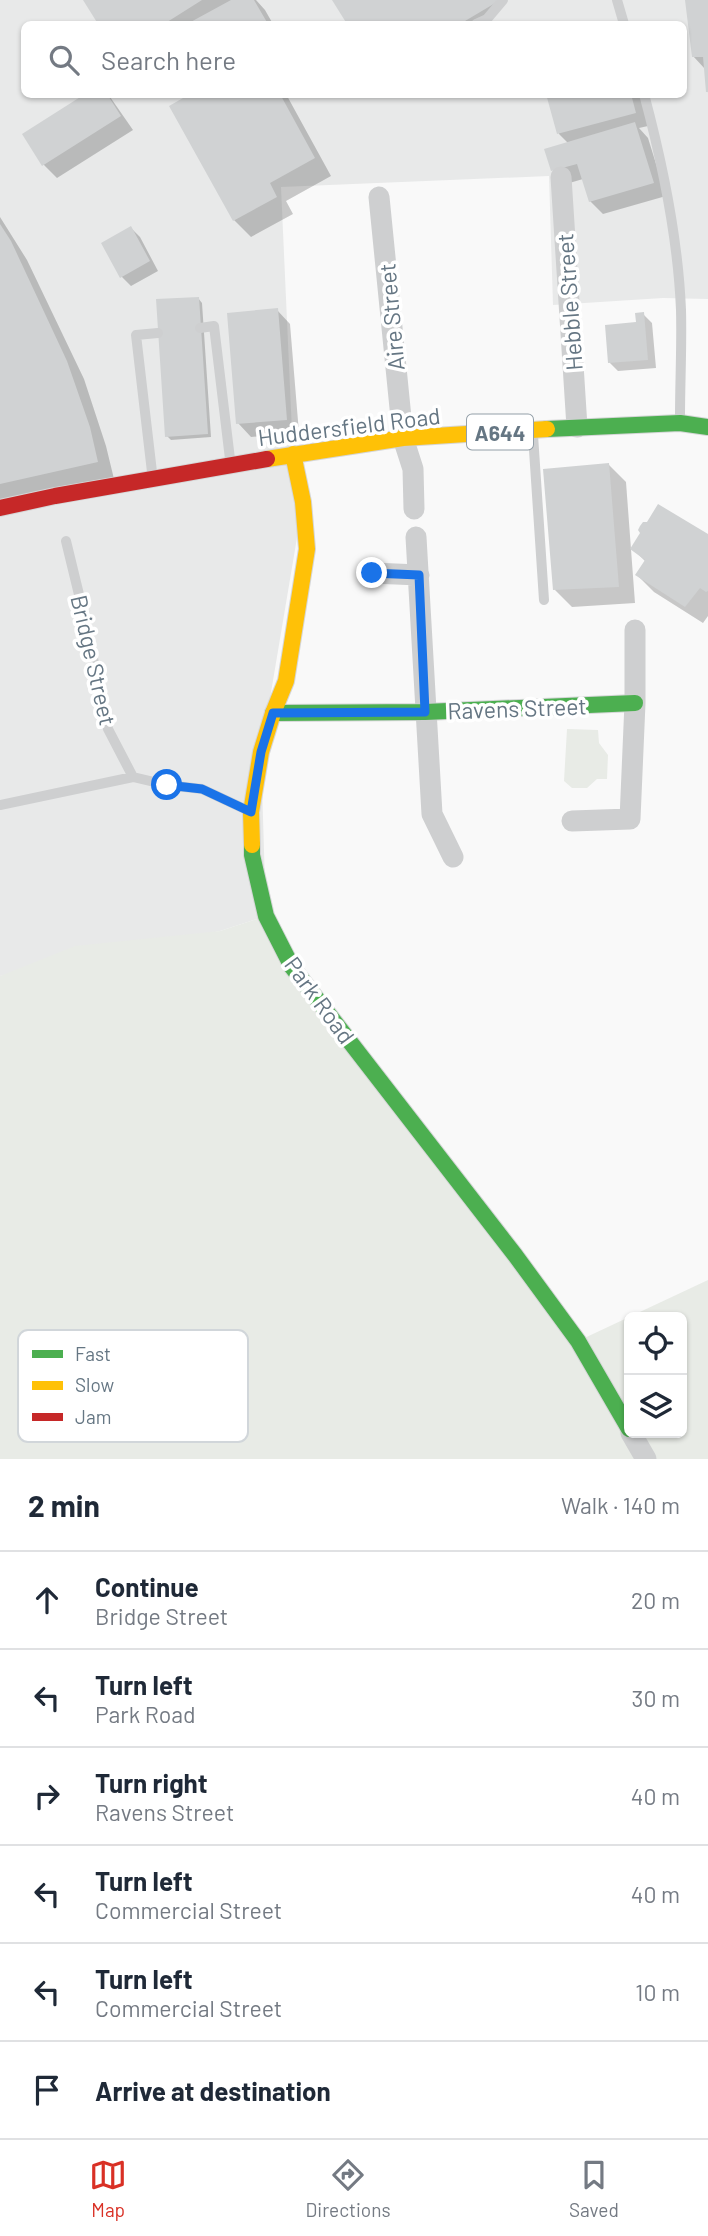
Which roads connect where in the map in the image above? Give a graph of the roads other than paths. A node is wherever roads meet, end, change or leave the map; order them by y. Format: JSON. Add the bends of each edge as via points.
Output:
{"nodes":[{"id":1,"x":503,"y":0,"type":"edge"},
{"id":2,"x":617,"y":0,"type":"edge"},
{"id":3,"x":483,"y":21,"type":"edge"},
{"id":4,"x":623,"y":21,"type":"edge"},
{"id":5,"x":645,"y":98,"type":"edge"},
{"id":6,"x":561,"y":177,"type":"dead end"},
{"id":7,"x":380,"y":197,"type":"dead end"},
{"id":8,"x":200,"y":328,"type":"dead end"},
{"id":9,"x":158,"y":333,"type":"dead end"},
{"id":10,"x":680,"y":423,"type":"junction"},
{"id":11,"x":578,"y":427,"type":"junction"},
{"id":12,"x":708,"y":427,"type":"edge"},
{"id":13,"x":533,"y":430,"type":"junction"},
{"id":14,"x":403,"y":438,"type":"junction"},
{"id":15,"x":293,"y":454,"type":"junction"},
{"id":16,"x":231,"y":465,"type":"junction"},
{"id":17,"x":153,"y":478,"type":"junction"},
{"id":18,"x":0,"y":508,"type":"edge"},
{"id":19,"x":414,"y":509,"type":"dead end"},
{"id":20,"x":416,"y":537,"type":"dead end"},
{"id":21,"x":66,"y":541,"type":"dead end"},
{"id":22,"x":372,"y":573,"type":"dead end"},
{"id":23,"x":419,"y":575,"type":"junction"},
{"id":24,"x":544,"y":600,"type":"dead end"},
{"id":25,"x":635,"y":630,"type":"dead end"},
{"id":26,"x":635,"y":703,"type":"junction"},
{"id":27,"x":425,"y":712,"type":"junction"},
{"id":28,"x":273,"y":713,"type":"junction"},
{"id":29,"x":133,"y":777,"type":"junction"},
{"id":30,"x":0,"y":806,"type":"edge"},
{"id":31,"x":251,"y":812,"type":"junction"},
{"id":32,"x":572,"y":821,"type":"dead end"},
{"id":33,"x":453,"y":857,"type":"dead end"},
{"id":34,"x":624,"y":1421,"type":"edge"},
{"id":35,"x":634,"y":1438,"type":"edge"},
{"id":36,"x":646,"y":1459,"type":"edge"}],
"edges":[{"from":1,"to":3,"type":"lane"},
{"from":2,"to":4,"type":"lane"},
{"from":5,"to":10,"type":"lane","via":[[672,221],[681,310]]},
{"from":6,"to":11,"type":"street","name":"Hebble Street"},
{"from":7,"to":14,"type":"street","name":"Aire Street"},
{"from":8,"to":16,"type":"lane","via":[[214,326]]},
{"from":9,"to":17,"type":"lane","via":[[136,335]]},
{"from":10,"to":11,"type":"main road","name":"Huddersfield Road","number":"A644"},
{"from":10,"to":12,"type":"main road","name":"Huddersfield Road","number":"A644"},
{"from":11,"to":13,"type":"main road","name":"Huddersfield Road","number":"A644"},
{"from":13,"to":14,"type":"main road","name":"Huddersfield Road","number":"A644"},
{"from":13,"to":24,"type":"lane"},
{"from":14,"to":15,"type":"main road","name":"Huddersfield Road","number":"A644"},
{"from":14,"to":19,"type":"street","name":"Aire Street","via":[[413,469]]},
{"from":15,"to":16,"type":"main road","name":"Huddersfield Road","number":"A644"},
{"from":15,"to":28,"type":"main road","name":"Park Road","via":[[307,549],[286,681]]},
{"from":16,"to":17,"type":"main road","name":"Huddersfield Road","number":"A644"},
{"from":17,"to":18,"type":"main road","name":"Huddersfield Road","number":"A644"},
{"from":20,"to":23,"type":"street"},
{"from":21,"to":29,"type":"lane","name":"Bridge Street","via":[[108,729]]},
{"from":22,"to":23,"type":"street"},
{"from":23,"to":27,"type":"street"},
{"from":25,"to":26,"type":"street"},
{"from":26,"to":27,"type":"main road","name":"Ravens Street"},
{"from":26,"to":32,"type":"street","via":[[630,819]]},
{"from":27,"to":28,"type":"main road","name":"Ravens Street"},
{"from":27,"to":33,"type":"street","via":[[432,814]]},
{"from":28,"to":31,"type":"main road","name":"Park Road"},
{"from":29,"to":30,"type":"lane"},
{"from":29,"to":31,"type":"lane","via":[[202,789]]},
{"from":31,"to":34,"type":"main road","name":"Park Road","via":[[251,855],[266,916],[292,967],[578,1341]]},
{"from":35,"to":36,"type":"street","name":"Park Road"}]}
